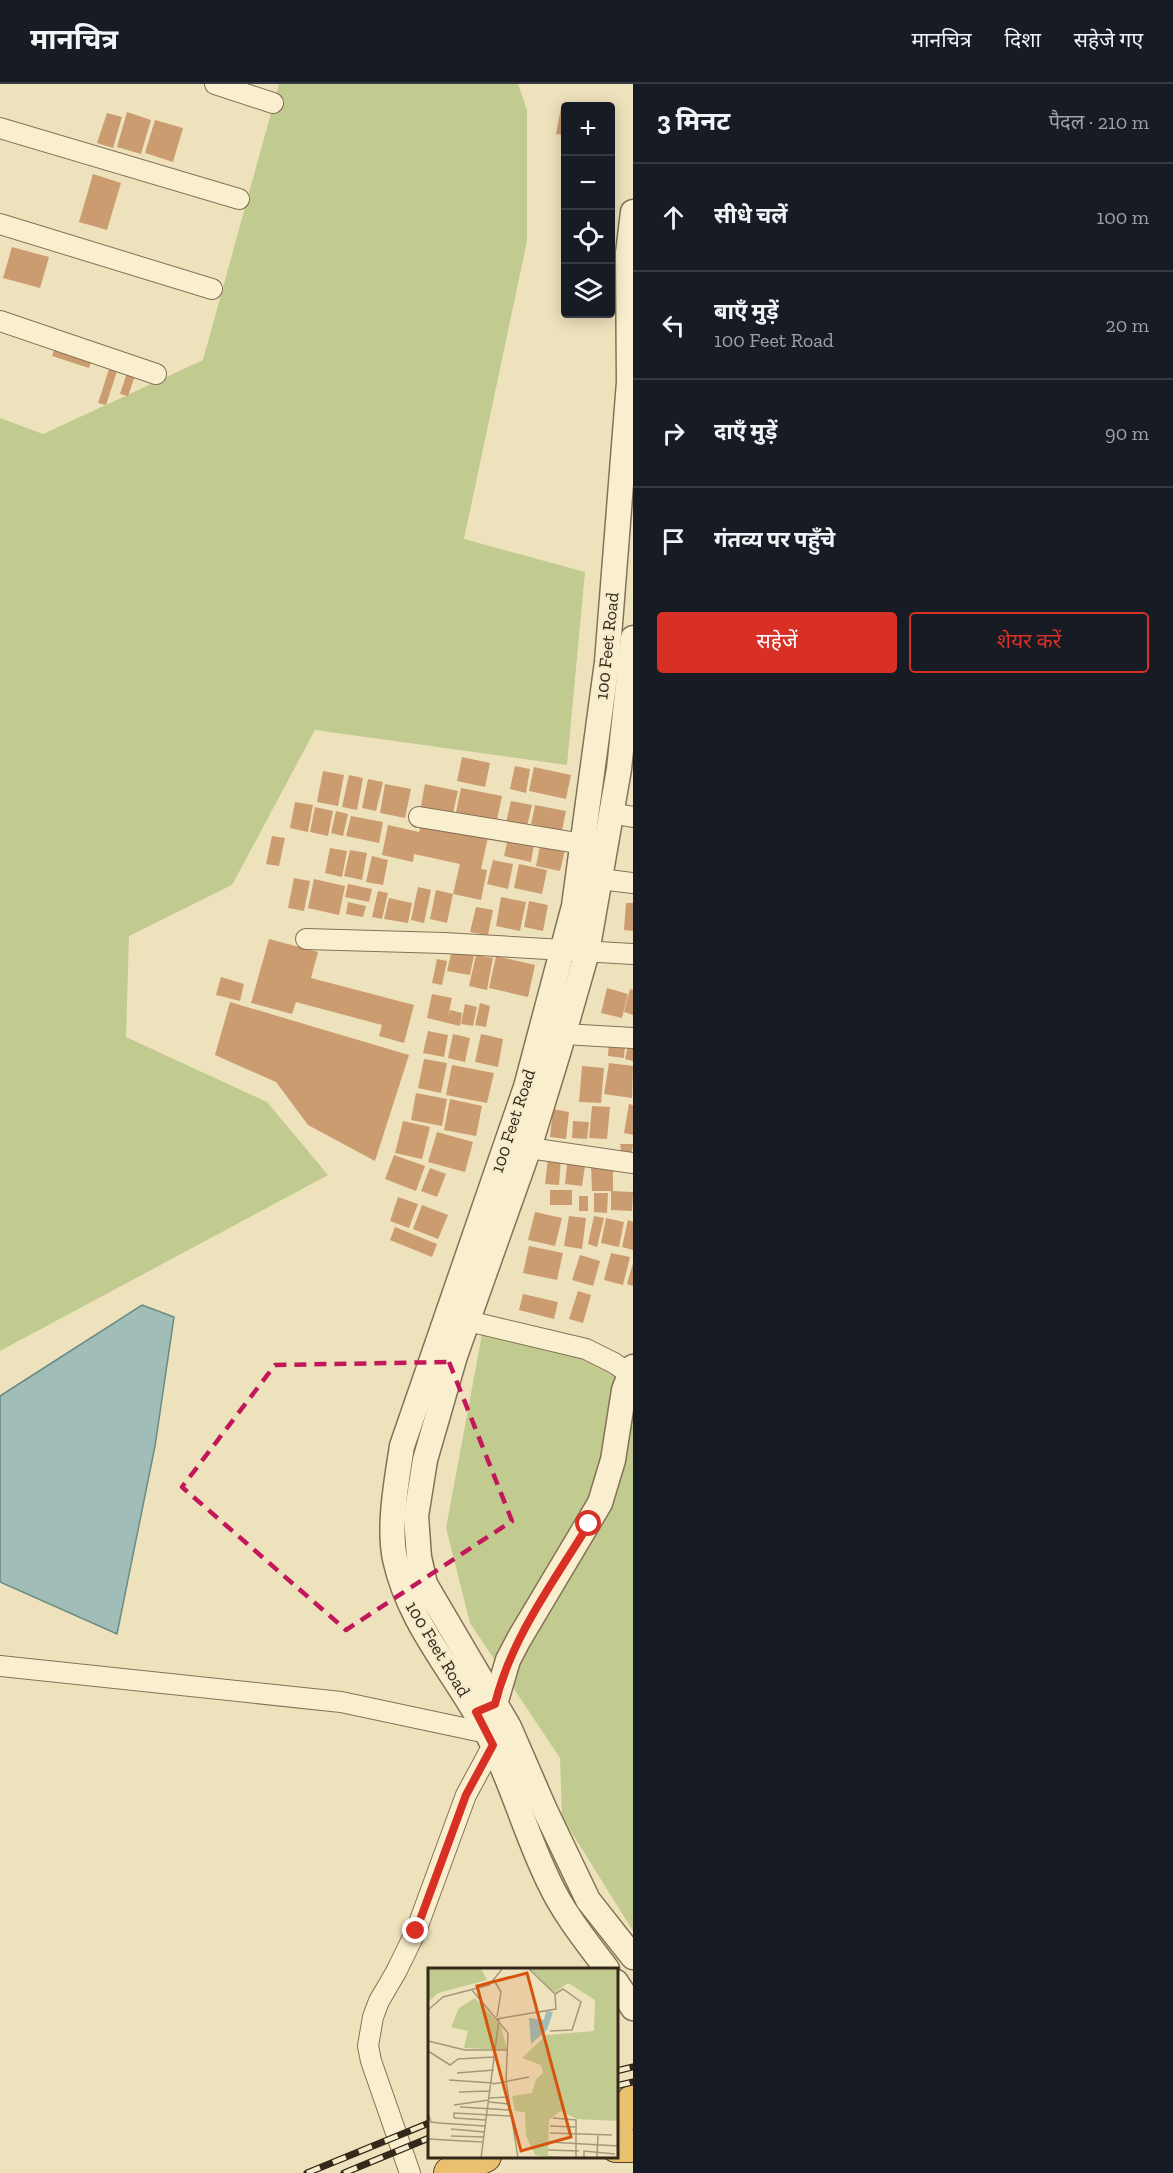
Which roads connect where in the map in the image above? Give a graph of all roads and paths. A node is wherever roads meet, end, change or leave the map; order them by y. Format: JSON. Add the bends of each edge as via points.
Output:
{"nodes":[{"id":1,"x":215,"y":84,"type":"edge"},
{"id":2,"x":273,"y":103,"type":"dead end"},
{"id":3,"x":0,"y":128,"type":"edge"},
{"id":4,"x":239,"y":199,"type":"dead end"},
{"id":5,"x":633,"y":212,"type":"edge"},
{"id":6,"x":0,"y":224,"type":"edge"},
{"id":7,"x":212,"y":289,"type":"dead end"},
{"id":8,"x":631,"y":303,"type":"edge"},
{"id":9,"x":0,"y":321,"type":"edge"},
{"id":10,"x":156,"y":374,"type":"dead end"},
{"id":11,"x":633,"y":638,"type":"edge"},
{"id":12,"x":631,"y":682,"type":"edge"},
{"id":13,"x":626,"y":771,"type":"edge"},
{"id":14,"x":622,"y":815,"type":"edge"},
{"id":15,"x":419,"y":817,"type":"dead end"},
{"id":16,"x":583,"y":844,"type":"junction"},
{"id":17,"x":600,"y":879,"type":"junction"},
{"id":18,"x":633,"y":883,"type":"edge"},
{"id":19,"x":306,"y":939,"type":"dead end"},
{"id":20,"x":562,"y":950,"type":"junction"},
{"id":21,"x":587,"y":952,"type":"junction"},
{"id":22,"x":633,"y":954,"type":"edge"},
{"id":23,"x":564,"y":1034,"type":"junction"},
{"id":24,"x":633,"y":1038,"type":"edge"},
{"id":25,"x":529,"y":1148,"type":"junction"},
{"id":26,"x":633,"y":1163,"type":"edge"},
{"id":27,"x":468,"y":1321,"type":"junction"},
{"id":28,"x":632,"y":1372,"type":"edge"},
{"id":29,"x":0,"y":1666,"type":"edge"},
{"id":30,"x":492,"y":1724,"type":"junction"},
{"id":31,"x":633,"y":1957,"type":"edge"},
{"id":32,"x":606,"y":1968,"type":"edge"},
{"id":33,"x":618,"y":1985,"type":"edge"},
{"id":34,"x":633,"y":2008,"type":"edge"},
{"id":35,"x":633,"y":2101,"type":"edge"},
{"id":36,"x":618,"y":2122,"type":"edge"},
{"id":37,"x":483,"y":2158,"type":"edge"},
{"id":38,"x":410,"y":2173,"type":"edge"},
{"id":39,"x":450,"y":2173,"type":"edge"}],
"edges":[{"from":1,"to":2,"type":"street"},
{"from":3,"to":4,"type":"street"},
{"from":5,"to":8,"type":"street","name":"100 Feet Road","via":[[628,253]]},
{"from":6,"to":7,"type":"street"},
{"from":8,"to":16,"type":"street","name":"100 Feet Road","via":[[629,382],[607,662]]},
{"from":9,"to":10,"type":"street"},
{"from":11,"to":12,"type":"street","name":"100 Feet Road"},
{"from":12,"to":13,"type":"street","name":"100 Feet Road"},
{"from":13,"to":14,"type":"street","name":"100 Feet Road"},
{"from":14,"to":17,"type":"street","name":"100 Feet Road"},
{"from":15,"to":16,"type":"street"},
{"from":16,"to":20,"type":"street","name":"100 Feet Road","via":[[574,906]]},
{"from":17,"to":18,"type":"street"},
{"from":17,"to":21,"type":"street","name":"100 Feet Road"},
{"from":19,"to":20,"type":"street"},
{"from":20,"to":21,"type":"street"},
{"from":20,"to":30,"type":"street","name":"100 Feet Road","via":[[526,1087],[402,1446],[393,1504],[394,1556],[402,1589],[420,1626]]},
{"from":21,"to":22,"type":"street"},
{"from":21,"to":23,"type":"street","name":"100 Feet Road"},
{"from":23,"to":24,"type":"street"},
{"from":23,"to":25,"type":"street","name":"100 Feet Road"},
{"from":25,"to":26,"type":"street"},
{"from":25,"to":27,"type":"street","name":"100 Feet Road"},
{"from":27,"to":28,"type":"street","via":[[586,1349]]},
{"from":27,"to":30,"type":"street","name":"100 Feet Road","via":[[424,1460],[416,1516],[418,1557],[425,1584]]},
{"from":28,"to":30,"type":"street","via":[[620,1408],[613,1460],[600,1503],[508,1660]]},
{"from":29,"to":30,"type":"street","via":[[341,1702]]},
{"from":30,"to":31,"type":"street","name":"100 Feet Road","via":[[545,1810],[588,1900]]},
{"from":30,"to":32,"type":"street","name":"100 Feet Road","via":[[553,1890],[563,1910]]},
{"from":30,"to":38,"type":"street","via":[[416,1931],[379,2001],[369,2032],[371,2061]]},
{"from":33,"to":34,"type":"street"},
{"from":35,"to":36,"type":"highway"},
{"from":37,"to":39,"type":"highway"}]}
